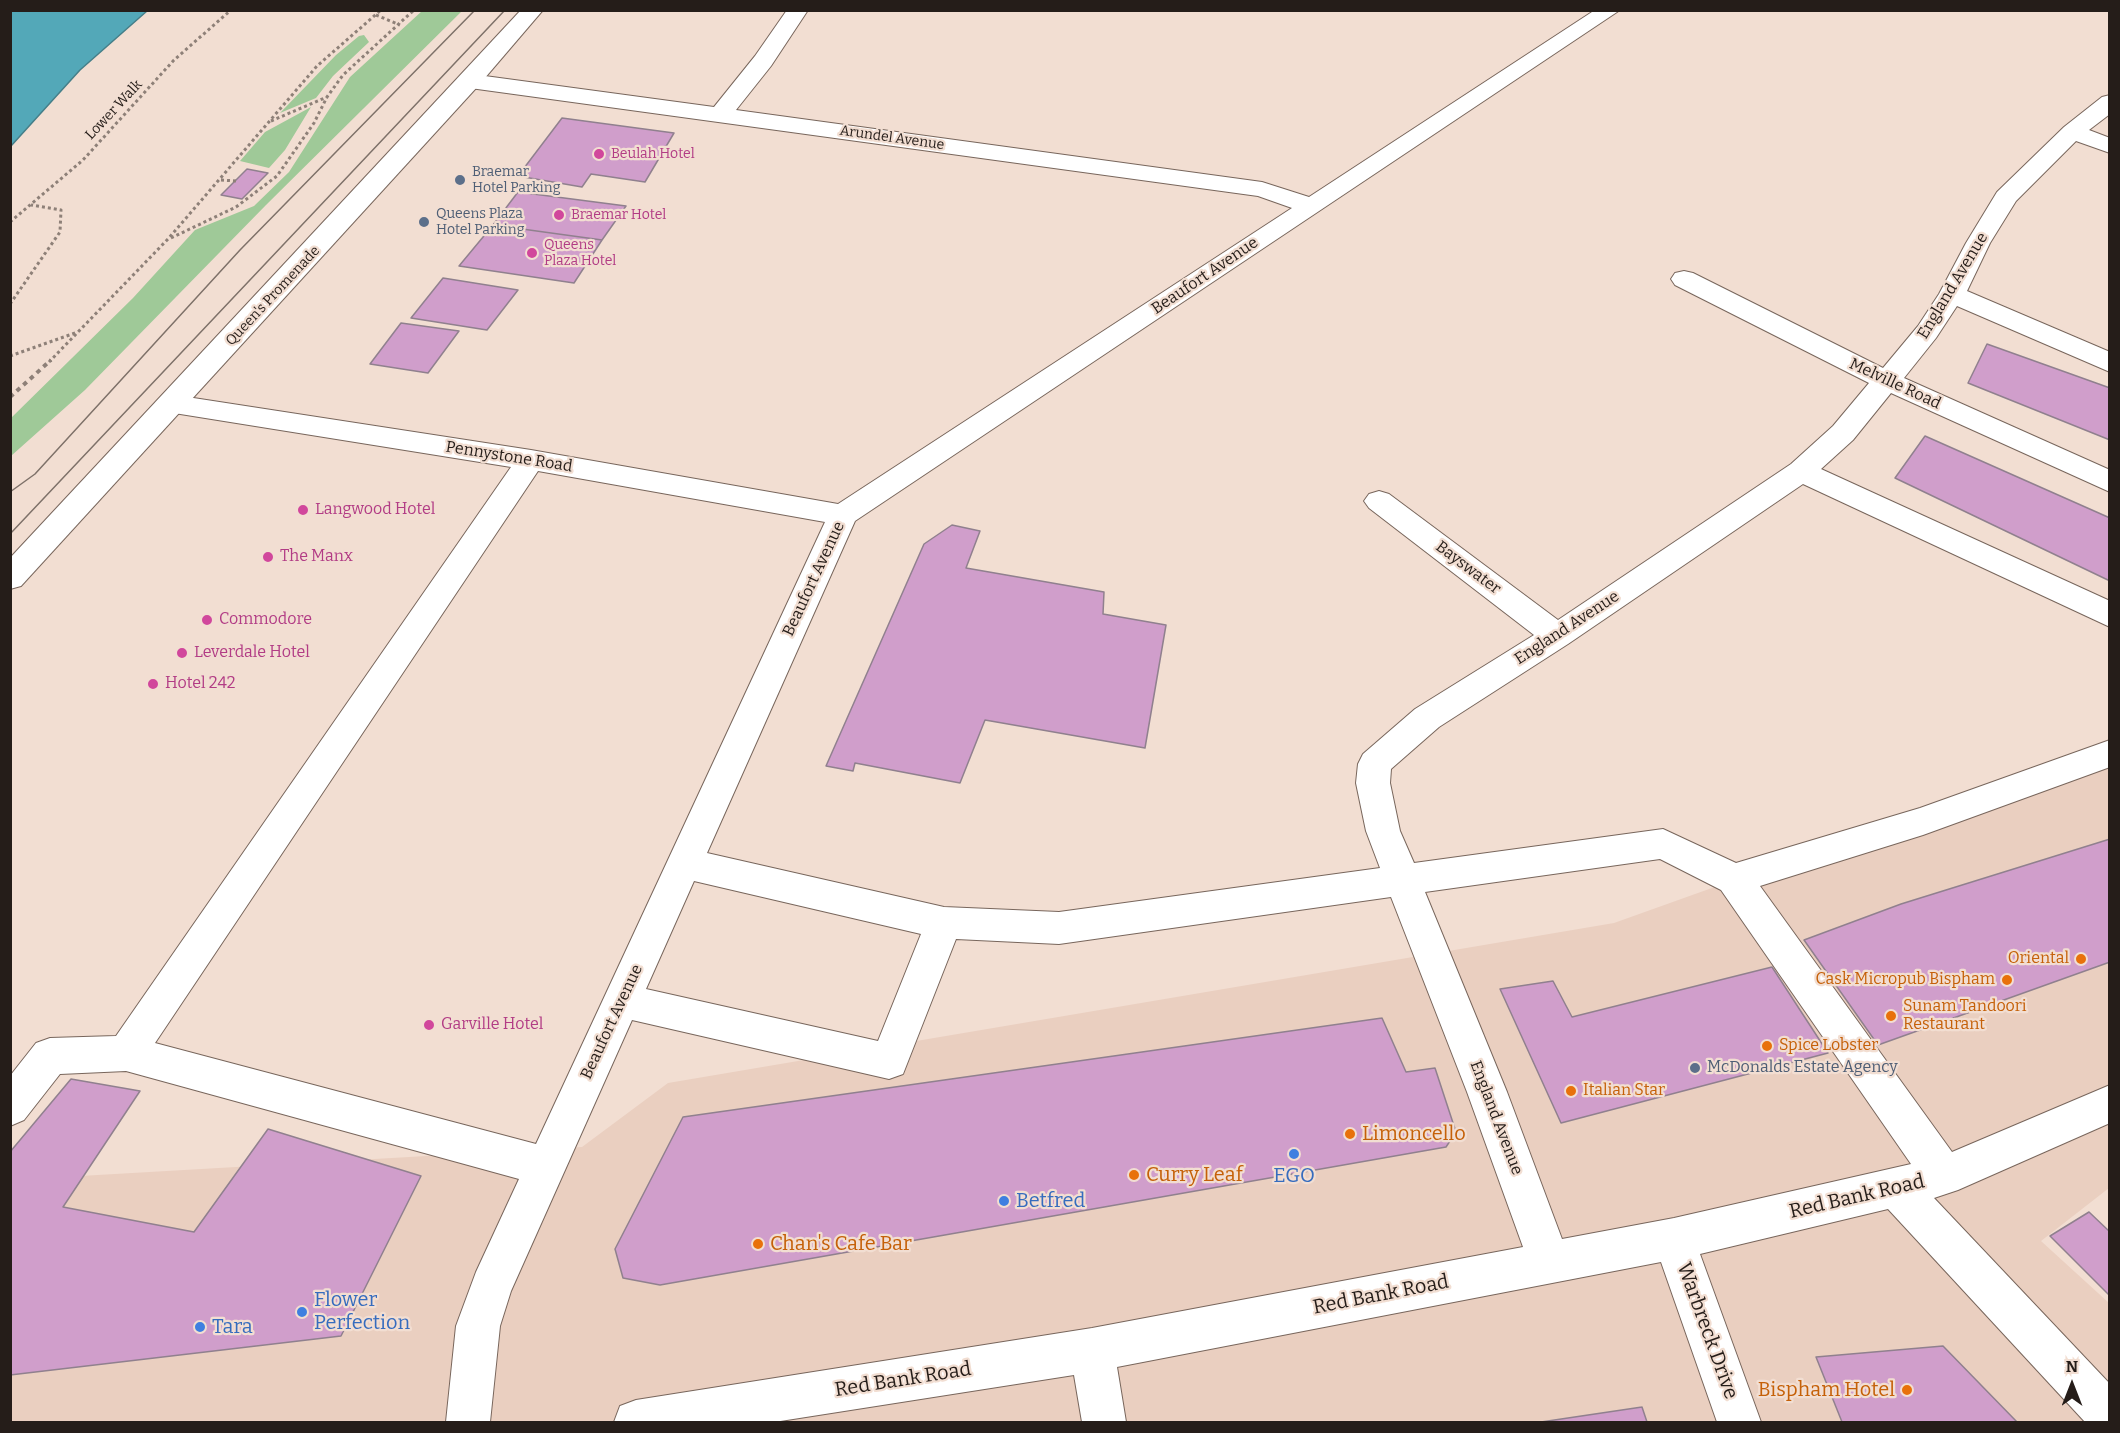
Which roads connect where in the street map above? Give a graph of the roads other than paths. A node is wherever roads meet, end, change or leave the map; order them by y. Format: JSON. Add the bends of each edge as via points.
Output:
{"nodes":[{"id":1,"x":533,"y":10,"type":"edge"},
{"id":2,"x":798,"y":10,"type":"edge"},
{"id":3,"x":1610,"y":10,"type":"edge"},
{"id":4,"x":471,"y":81,"type":"junction"},
{"id":5,"x":2109,"y":102,"type":"edge"},
{"id":6,"x":720,"y":115,"type":"junction"},
{"id":7,"x":2072,"y":132,"type":"junction"},
{"id":8,"x":2109,"y":146,"type":"edge"},
{"id":9,"x":1310,"y":207,"type":"junction"},
{"id":10,"x":1684,"y":279,"type":"dead end"},
{"id":11,"x":1952,"y":294,"type":"junction"},
{"id":12,"x":2109,"y":363,"type":"edge"},
{"id":13,"x":1887,"y":381,"type":"junction"},
{"id":14,"x":174,"y":404,"type":"junction"},
{"id":15,"x":531,"y":460,"type":"junction"},
{"id":16,"x":1801,"y":471,"type":"junction"},
{"id":17,"x":2109,"y":482,"type":"edge"},
{"id":18,"x":1379,"y":501,"type":"dead end"},
{"id":19,"x":843,"y":515,"type":"junction"},
{"id":20,"x":10,"y":578,"type":"edge"},
{"id":21,"x":2109,"y":615,"type":"edge"},
{"id":22,"x":1557,"y":636,"type":"junction"},
{"id":23,"x":2109,"y":753,"type":"edge"},
{"id":24,"x":683,"y":864,"type":"junction"},
{"id":25,"x":1734,"y":879,"type":"junction"},
{"id":26,"x":1402,"y":880,"type":"junction"},
{"id":27,"x":944,"y":923,"type":"junction"},
{"id":28,"x":622,"y":1001,"type":"junction"},
{"id":29,"x":126,"y":1053,"type":"junction"},
{"id":30,"x":2109,"y":1103,"type":"edge"},
{"id":31,"x":10,"y":1107,"type":"edge"},
{"id":32,"x":545,"y":1166,"type":"junction"},
{"id":33,"x":1944,"y":1176,"type":"junction"},
{"id":34,"x":1896,"y":1188,"type":"junction"},
{"id":35,"x":1674,"y":1239,"type":"junction"},
{"id":36,"x":1550,"y":1263,"type":"junction"},
{"id":37,"x":1092,"y":1350,"type":"junction"},
{"id":38,"x":2109,"y":1417,"type":"edge"},
{"id":39,"x":468,"y":1422,"type":"edge"},
{"id":40,"x":636,"y":1422,"type":"edge"},
{"id":41,"x":1104,"y":1422,"type":"edge"},
{"id":42,"x":1739,"y":1422,"type":"edge"}],
"edges":[{"from":1,"to":4,"type":"street","name":"Queen's Promenade"},
{"from":2,"to":6,"type":"street"},
{"from":3,"to":9,"type":"street","name":"Beaufort Avenue"},
{"from":4,"to":6,"type":"street","name":"Arundel Avenue"},
{"from":4,"to":14,"type":"street","name":"Queen's Promenade"},
{"from":5,"to":7,"type":"street","name":"England Avenue"},
{"from":6,"to":9,"type":"street","name":"Arundel Avenue","via":[[1263,189]]},
{"from":7,"to":8,"type":"street"},
{"from":7,"to":11,"type":"street","name":"England Avenue","via":[[2006,197]]},
{"from":9,"to":19,"type":"street","name":"Beaufort Avenue"},
{"from":10,"to":13,"type":"street","name":"Melville Road"},
{"from":11,"to":12,"type":"street"},
{"from":11,"to":13,"type":"street","name":"England Avenue"},
{"from":13,"to":16,"type":"street","name":"England Avenue","via":[[1843,433]]},
{"from":13,"to":17,"type":"street","name":"Melville Road"},
{"from":14,"to":15,"type":"street","name":"Pennystone Road"},
{"from":14,"to":20,"type":"street","name":"Queen's Promenade"},
{"from":15,"to":19,"type":"street","name":"Pennystone Road"},
{"from":15,"to":29,"type":"street"},
{"from":16,"to":21,"type":"street"},
{"from":16,"to":22,"type":"street","name":"England Avenue"},
{"from":18,"to":22,"type":"street","name":"Bayswater"},
{"from":19,"to":24,"type":"street","name":"Beaufort Avenue"},
{"from":22,"to":26,"type":"street","name":"England Avenue","via":[[1428,718],[1375,764],[1373,783],[1383,831]]},
{"from":23,"to":25,"type":"street","via":[[1923,821]]},
{"from":24,"to":27,"type":"street"},
{"from":24,"to":28,"type":"street","name":"Beaufort Avenue"},
{"from":25,"to":26,"type":"street","via":[[1664,844]]},
{"from":25,"to":33,"type":"street"},
{"from":26,"to":27,"type":"street","via":[[1059,928]]},
{"from":26,"to":36,"type":"street","name":"England Avenue"},
{"from":27,"to":28,"type":"street","via":[[889,1061]]},
{"from":28,"to":32,"type":"street","name":"Beaufort Avenue"},
{"from":29,"to":31,"type":"street","via":[[50,1056]]},
{"from":29,"to":32,"type":"street"},
{"from":30,"to":33,"type":"street","name":"Red Bank Road"},
{"from":32,"to":39,"type":"street","name":"Beaufort Avenue","via":[[491,1287],[478,1326]]},
{"from":33,"to":34,"type":"street","name":"Red Bank Road"},
{"from":34,"to":35,"type":"street","name":"Red Bank Road"},
{"from":34,"to":38,"type":"street"},
{"from":35,"to":36,"type":"street","name":"Red Bank Road"},
{"from":35,"to":42,"type":"street","name":"Warbreck Drive"},
{"from":36,"to":37,"type":"street","name":"Red Bank Road"},
{"from":37,"to":40,"type":"street","name":"Red Bank Road"},
{"from":37,"to":41,"type":"street"}]}
